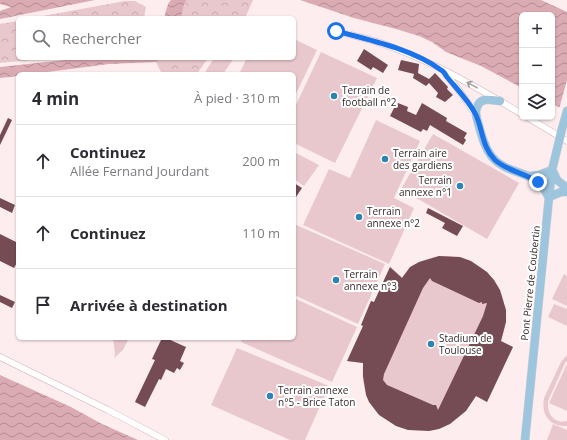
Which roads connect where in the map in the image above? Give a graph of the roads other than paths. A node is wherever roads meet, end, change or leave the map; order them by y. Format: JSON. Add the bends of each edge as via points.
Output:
{"nodes":[{"id":1,"x":336,"y":31,"type":"dead end"},
{"id":2,"x":443,"y":70,"type":"junction"},
{"id":3,"x":500,"y":101,"type":"junction"},
{"id":4,"x":567,"y":111,"type":"edge"},
{"id":5,"x":519,"y":112,"type":"edge"},
{"id":6,"x":476,"y":115,"type":"junction"},
{"id":7,"x":531,"y":120,"type":"edge"},
{"id":8,"x":567,"y":141,"type":"edge"},
{"id":9,"x":552,"y":170,"type":"junction"},
{"id":10,"x":530,"y":176,"type":"junction"},
{"id":11,"x":567,"y":188,"type":"edge"},
{"id":12,"x":567,"y":192,"type":"edge"},
{"id":13,"x":549,"y":197,"type":"junction"},
{"id":14,"x":0,"y":357,"type":"edge"},
{"id":15,"x":165,"y":440,"type":"edge"},
{"id":16,"x":525,"y":440,"type":"edge"}],
"edges":[{"from":1,"to":2,"type":"street","via":[[388,45]]},
{"from":3,"to":2,"type":"street","one_way":true},
{"from":2,"to":6,"type":"street"},
{"from":3,"to":5,"type":"street"},
{"from":3,"to":6,"type":"main road","via":[[480,101]]},
{"from":4,"to":9,"type":"main road","name":"Pont Pierre de Coubertin","bridge":true},
{"from":6,"to":10,"type":"main road","via":[[483,141],[492,156],[504,166]]},
{"from":7,"to":8,"type":"street"},
{"from":9,"to":10,"type":"main road"},
{"from":9,"to":11,"type":"main road","via":[[557,180]]},
{"from":9,"to":13,"type":"main road","name":"Pont Pierre de Coubertin"},
{"from":10,"to":13,"type":"main road","via":[[542,185]]},
{"from":12,"to":13,"type":"main road"},
{"from":13,"to":16,"type":"main road","name":"Pont Pierre de Coubertin"},
{"from":14,"to":15,"type":"street"}]}
